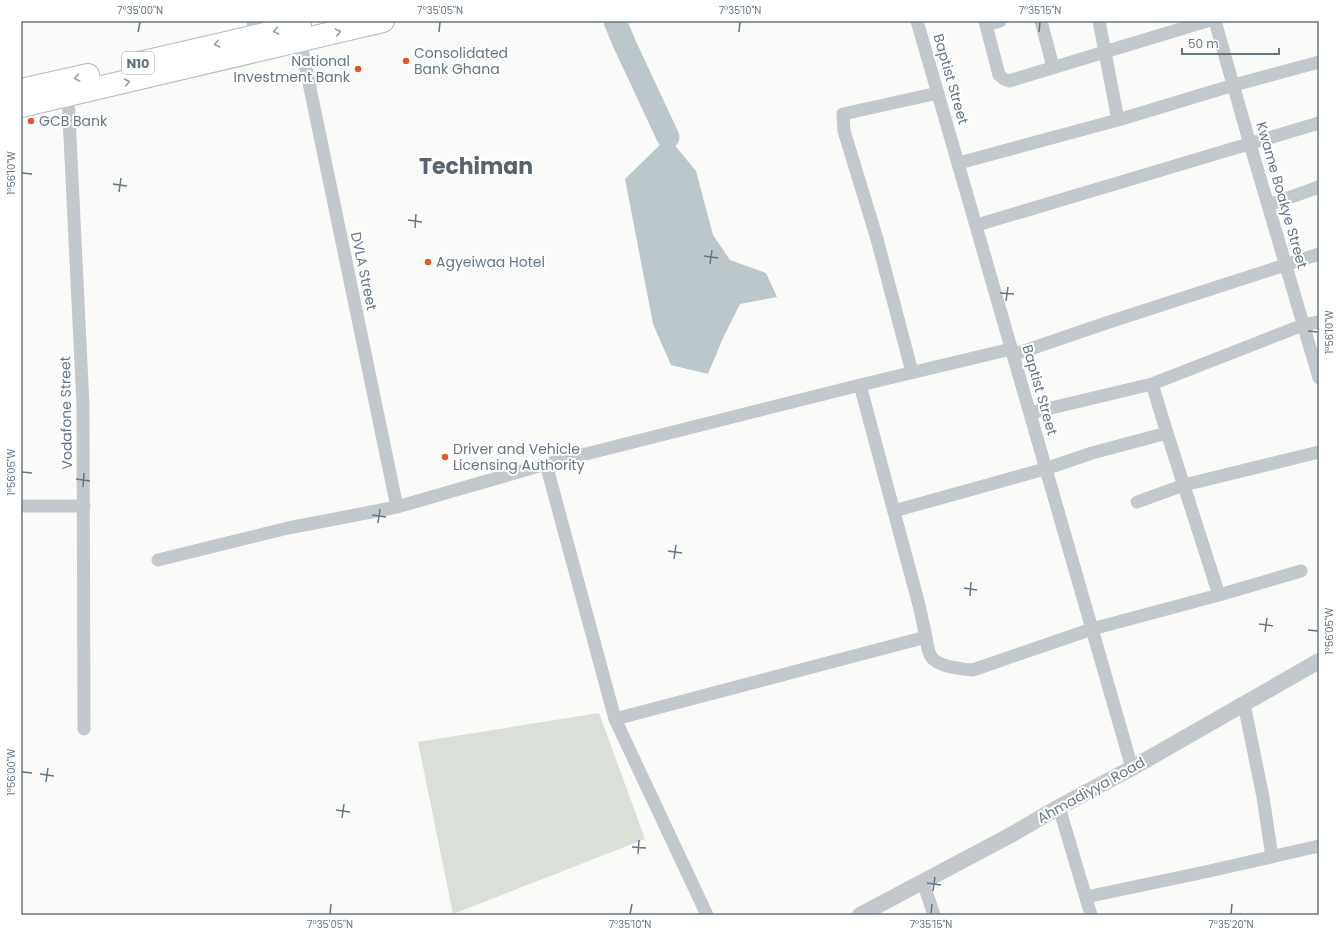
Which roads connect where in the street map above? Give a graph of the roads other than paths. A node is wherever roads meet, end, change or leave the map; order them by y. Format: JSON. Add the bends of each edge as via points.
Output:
{"nodes":[{"id":1,"x":319,"y":21,"type":"edge"},
{"id":2,"x":383,"y":21,"type":"edge"},
{"id":3,"x":917,"y":21,"type":"edge"},
{"id":4,"x":1000,"y":21,"type":"edge"},
{"id":5,"x":1041,"y":21,"type":"edge"},
{"id":6,"x":1099,"y":21,"type":"edge"},
{"id":7,"x":1207,"y":21,"type":"edge"},
{"id":8,"x":1215,"y":21,"type":"edge"},
{"id":9,"x":986,"y":23,"type":"edge"},
{"id":10,"x":254,"y":28,"type":"edge"},
{"id":11,"x":298,"y":29,"type":"edge"},
{"id":12,"x":1104,"y":52,"type":"junction"},
{"id":13,"x":1319,"y":62,"type":"edge"},
{"id":14,"x":1053,"y":67,"type":"junction"},
{"id":15,"x":1234,"y":85,"type":"junction"},
{"id":16,"x":21,"y":90,"type":"edge"},
{"id":17,"x":938,"y":93,"type":"junction"},
{"id":18,"x":68,"y":96,"type":"junction"},
{"id":19,"x":21,"y":106,"type":"edge"},
{"id":20,"x":1118,"y":120,"type":"junction"},
{"id":21,"x":1319,"y":123,"type":"edge"},
{"id":22,"x":1250,"y":144,"type":"junction"},
{"id":23,"x":959,"y":163,"type":"junction"},
{"id":24,"x":1319,"y":187,"type":"edge"},
{"id":25,"x":1268,"y":205,"type":"junction"},
{"id":26,"x":977,"y":225,"type":"junction"},
{"id":27,"x":1319,"y":254,"type":"edge"},
{"id":28,"x":1286,"y":266,"type":"junction"},
{"id":29,"x":1319,"y":322,"type":"edge"},
{"id":30,"x":1303,"y":326,"type":"junction"},
{"id":31,"x":1012,"y":352,"type":"junction"},
{"id":32,"x":912,"y":372,"type":"junction"},
{"id":33,"x":1319,"y":378,"type":"edge"},
{"id":34,"x":1152,"y":384,"type":"junction"},
{"id":35,"x":860,"y":385,"type":"junction"},
{"id":36,"x":1030,"y":413,"type":"junction"},
{"id":37,"x":1167,"y":433,"type":"junction"},
{"id":38,"x":1319,"y":452,"type":"edge"},
{"id":39,"x":546,"y":464,"type":"junction"},
{"id":40,"x":1045,"y":467,"type":"junction"},
{"id":41,"x":1184,"y":485,"type":"junction"},
{"id":42,"x":1138,"y":502,"type":"dead end"},
{"id":43,"x":21,"y":506,"type":"edge"},
{"id":44,"x":84,"y":506,"type":"junction"},
{"id":45,"x":397,"y":507,"type":"junction"},
{"id":46,"x":894,"y":511,"type":"junction"},
{"id":47,"x":158,"y":560,"type":"dead end"},
{"id":48,"x":1301,"y":571,"type":"dead end"},
{"id":49,"x":1219,"y":595,"type":"junction"},
{"id":50,"x":1092,"y":629,"type":"junction"},
{"id":51,"x":926,"y":637,"type":"junction"},
{"id":52,"x":1319,"y":661,"type":"edge"},
{"id":53,"x":1244,"y":704,"type":"junction"},
{"id":54,"x":615,"y":719,"type":"junction"},
{"id":55,"x":84,"y":729,"type":"dead end"},
{"id":56,"x":1132,"y":768,"type":"junction"},
{"id":57,"x":1059,"y":807,"type":"junction"},
{"id":58,"x":1319,"y":846,"type":"edge"},
{"id":59,"x":1272,"y":857,"type":"junction"},
{"id":60,"x":923,"y":882,"type":"junction"},
{"id":61,"x":1086,"y":897,"type":"junction"},
{"id":62,"x":707,"y":915,"type":"edge"},
{"id":63,"x":860,"y":915,"type":"edge"},
{"id":64,"x":934,"y":915,"type":"edge"},
{"id":65,"x":1091,"y":915,"type":"edge"}],
"edges":[{"from":1,"to":11,"type":"highway","number":"N10"},
{"from":11,"to":2,"type":"highway","number":"N10","one_way":true},
{"from":3,"to":17,"type":"street","name":"Baptist Street"},
{"from":4,"to":9,"type":"street"},
{"from":5,"to":14,"type":"street"},
{"from":6,"to":12,"type":"street"},
{"from":7,"to":12,"type":"street"},
{"from":8,"to":15,"type":"street","name":"Kwame Boakye Street"},
{"from":9,"to":14,"type":"street","via":[[999,75],[1004,79],[1009,81]]},
{"from":11,"to":10,"type":"highway","number":"N10","one_way":true},
{"from":10,"to":16,"type":"highway","number":"N10","one_way":true,"via":[[60,82]]},
{"from":18,"to":11,"type":"highway","number":"N10","one_way":true},
{"from":11,"to":45,"type":"street","name":"DVLA Street"},
{"from":12,"to":14,"type":"street"},
{"from":12,"to":20,"type":"street"},
{"from":13,"to":15,"type":"street"},
{"from":15,"to":20,"type":"street"},
{"from":15,"to":22,"type":"street","name":"Kwame Boakye Street"},
{"from":17,"to":23,"type":"street","name":"Baptist Street"},
{"from":17,"to":32,"type":"street","via":[[843,114],[844,131],[877,240]]},
{"from":18,"to":19,"type":"highway","number":"N10"},
{"from":18,"to":44,"type":"street","name":"Vodafone Street","via":[[83,397]]},
{"from":20,"to":23,"type":"street"},
{"from":21,"to":22,"type":"street"},
{"from":22,"to":25,"type":"street","name":"Kwame Boakye Street"},
{"from":22,"to":26,"type":"street"},
{"from":23,"to":26,"type":"street","name":"Baptist Street"},
{"from":24,"to":25,"type":"street"},
{"from":25,"to":28,"type":"street","name":"Kwame Boakye Street"},
{"from":26,"to":31,"type":"street","name":"Baptist Street"},
{"from":27,"to":28,"type":"street"},
{"from":28,"to":30,"type":"street","name":"Kwame Boakye Street"},
{"from":28,"to":31,"type":"street"},
{"from":29,"to":30,"type":"street"},
{"from":30,"to":33,"type":"street","name":"Kwame Boakye Street"},
{"from":30,"to":34,"type":"street"},
{"from":31,"to":32,"type":"street"},
{"from":31,"to":36,"type":"street","name":"Baptist Street"},
{"from":32,"to":35,"type":"street"},
{"from":34,"to":36,"type":"street"},
{"from":34,"to":37,"type":"street"},
{"from":35,"to":39,"type":"street"},
{"from":35,"to":46,"type":"street"},
{"from":36,"to":40,"type":"street","name":"Baptist Street"},
{"from":37,"to":40,"type":"street"},
{"from":37,"to":41,"type":"street"},
{"from":38,"to":41,"type":"street"},
{"from":39,"to":45,"type":"street"},
{"from":39,"to":54,"type":"street"},
{"from":40,"to":46,"type":"street"},
{"from":40,"to":50,"type":"street","name":"Baptist Street"},
{"from":41,"to":42,"type":"street"},
{"from":41,"to":49,"type":"street"},
{"from":43,"to":44,"type":"street"},
{"from":44,"to":55,"type":"street","name":"Vodafone Street"},
{"from":45,"to":47,"type":"street","via":[[288,528]]},
{"from":46,"to":51,"type":"street"},
{"from":48,"to":49,"type":"street"},
{"from":49,"to":50,"type":"street"},
{"from":50,"to":51,"type":"street","via":[[973,670],[957,669],[933,659]]},
{"from":50,"to":56,"type":"street","name":"Baptist Street"},
{"from":51,"to":54,"type":"street"},
{"from":52,"to":53,"type":"street","name":"Ahmadiyya Road"},
{"from":53,"to":56,"type":"street","name":"Ahmadiyya Road"},
{"from":53,"to":59,"type":"street","via":[[1264,797]]},
{"from":54,"to":62,"type":"street"},
{"from":56,"to":57,"type":"street","name":"Ahmadiyya Road"},
{"from":57,"to":60,"type":"street","name":"Ahmadiyya Road"},
{"from":57,"to":61,"type":"street"},
{"from":58,"to":59,"type":"street"},
{"from":59,"to":61,"type":"street"},
{"from":60,"to":63,"type":"street","name":"Ahmadiyya Road"},
{"from":60,"to":64,"type":"street"},
{"from":61,"to":65,"type":"street"}]}
